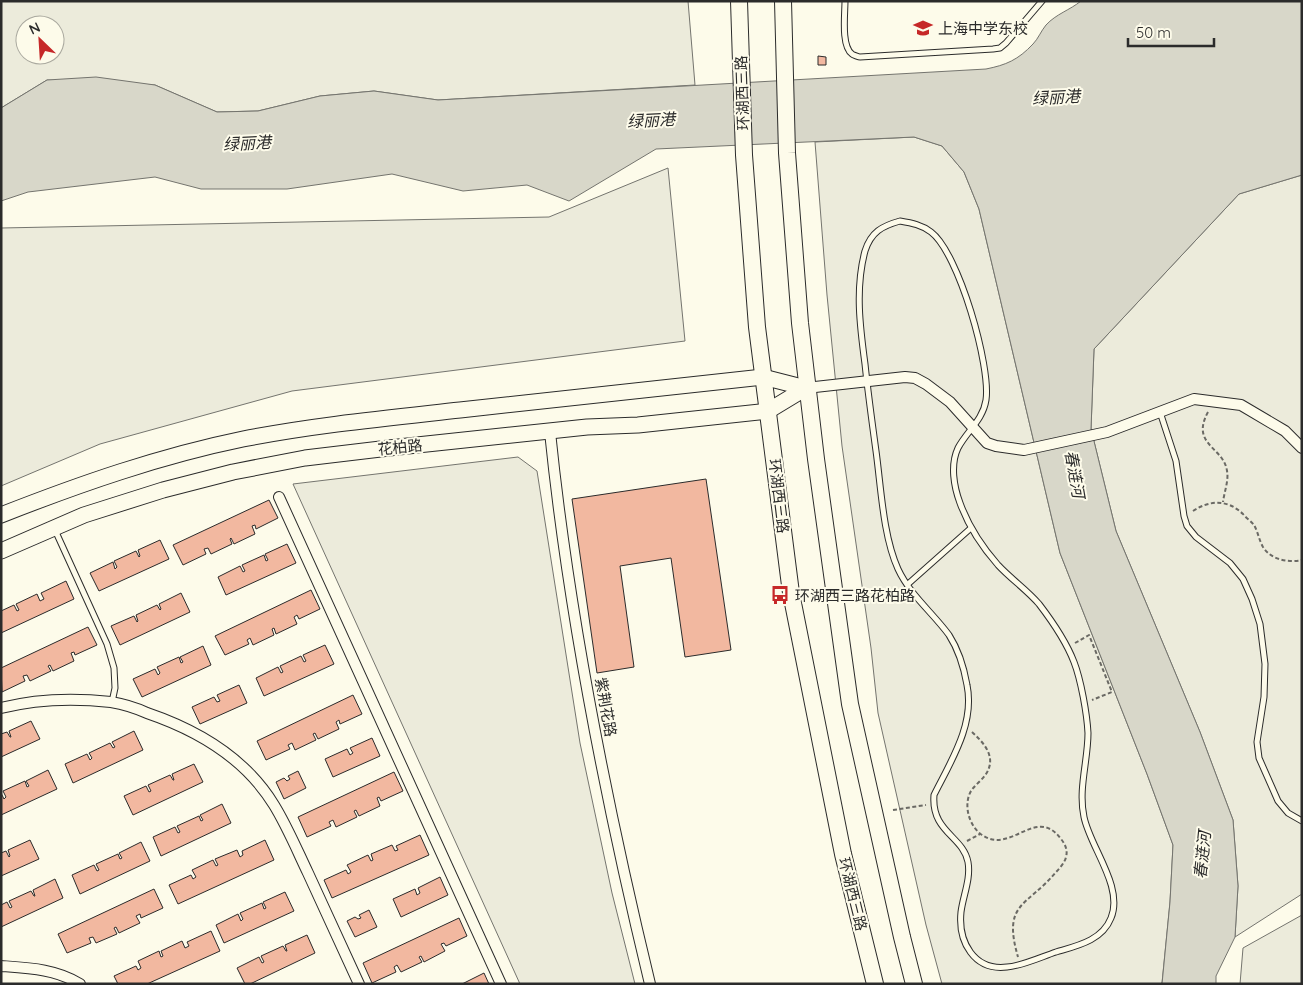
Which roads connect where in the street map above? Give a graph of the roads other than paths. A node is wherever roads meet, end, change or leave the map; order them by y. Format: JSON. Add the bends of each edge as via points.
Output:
{"nodes":[{"id":1,"x":739,"y":1,"type":"edge"},
{"id":2,"x":783,"y":1,"type":"edge"},
{"id":3,"x":845,"y":1,"type":"edge"},
{"id":4,"x":1042,"y":1,"type":"edge"},
{"id":5,"x":763,"y":377,"type":"junction"},
{"id":6,"x":867,"y":381,"type":"junction"},
{"id":7,"x":806,"y":388,"type":"junction"},
{"id":8,"x":768,"y":410,"type":"junction"},
{"id":9,"x":1160,"y":412,"type":"junction"},
{"id":10,"x":973,"y":428,"type":"junction"},
{"id":11,"x":550,"y":432,"type":"junction"},
{"id":12,"x":1302,"y":448,"type":"edge"},
{"id":13,"x":279,"y":497,"type":"dead end"},
{"id":14,"x":1,"y":515,"type":"edge"},
{"id":15,"x":54,"y":528,"type":"junction"},
{"id":16,"x":971,"y":528,"type":"junction"},
{"id":17,"x":1,"y":551,"type":"edge"},
{"id":18,"x":908,"y":584,"type":"junction"},
{"id":19,"x":112,"y":702,"type":"junction"},
{"id":20,"x":1,"y":708,"type":"edge"},
{"id":21,"x":1302,"y":821,"type":"edge"},
{"id":22,"x":1,"y":966,"type":"edge"},
{"id":23,"x":80,"y":984,"type":"edge"},
{"id":24,"x":359,"y":984,"type":"edge"},
{"id":25,"x":502,"y":984,"type":"edge"},
{"id":26,"x":650,"y":984,"type":"edge"},
{"id":27,"x":875,"y":984,"type":"edge"},
{"id":28,"x":914,"y":984,"type":"edge"}],
"edges":[{"from":1,"to":5,"type":"main road","name":"环湖西三路","via":[[744,155]]},
{"from":2,"to":7,"type":"main road","via":[[787,153]]},
{"from":3,"to":4,"type":"lane","via":[[845,41],[852,54],[860,57],[1000,48]]},
{"from":5,"to":7,"type":"main road"},
{"from":5,"to":8,"type":"main road","name":"环湖西三路"},
{"from":5,"to":14,"type":"main road","name":"花柏路","via":[[319,426],[243,439],[134,467]]},
{"from":6,"to":7,"type":"street"},
{"from":6,"to":10,"type":"street","via":[[915,378],[950,402]]},
{"from":6,"to":10,"type":"lane","via":[[859,318],[866,250],[876,232],[887,225],[900,221],[918,224],[933,233],[947,250],[964,288],[987,382],[986,402]]},
{"from":6,"to":18,"type":"lane","via":[[890,544],[898,570]]},
{"from":7,"to":8,"type":"main road","name":"花柏路"},
{"from":7,"to":28,"type":"main road","via":[[850,704]]},
{"from":8,"to":11,"type":"main road","name":"花柏路"},
{"from":8,"to":27,"type":"main road","name":"环湖西三路","via":[[791,593],[843,854]]},
{"from":9,"to":10,"type":"street","via":[[1107,432],[1024,450],[996,446]]},
{"from":9,"to":12,"type":"street","via":[[1194,399],[1241,405],[1285,431]]},
{"from":9,"to":21,"type":"lane","via":[[1176,461],[1187,526],[1230,563],[1243,579],[1252,599],[1260,624],[1265,664],[1257,742],[1260,758],[1278,801],[1288,813]]},
{"from":10,"to":16,"type":"lane","via":[[958,448],[954,462],[954,480]]},
{"from":11,"to":15,"type":"main road","name":"花柏路","via":[[305,458],[233,472],[136,498]]},
{"from":11,"to":26,"type":"street","name":"紫荆花路","via":[[592,721]]},
{"from":13,"to":25,"type":"street"},
{"from":15,"to":17,"type":"main road","name":"花柏路"},
{"from":15,"to":19,"type":"lane","via":[[107,644],[114,668]]},
{"from":16,"to":18,"type":"lane"},
{"from":16,"to":18,"type":"lane","via":[[997,564],[1038,603],[1074,660],[1088,733],[1082,793],[1084,817],[1109,878],[1114,899],[1112,917],[1104,930],[1088,942],[1008,967],[989,966],[977,961],[966,947],[961,922],[968,863],[965,854],[938,822],[933,804],[934,794],[966,728],[968,686],[950,636]]},
{"from":19,"to":20,"type":"street","via":[[48,701]]},
{"from":19,"to":24,"type":"street","via":[[197,734],[255,779],[274,805],[293,842]]},
{"from":22,"to":23,"type":"street","via":[[33,967],[58,973]]}]}
